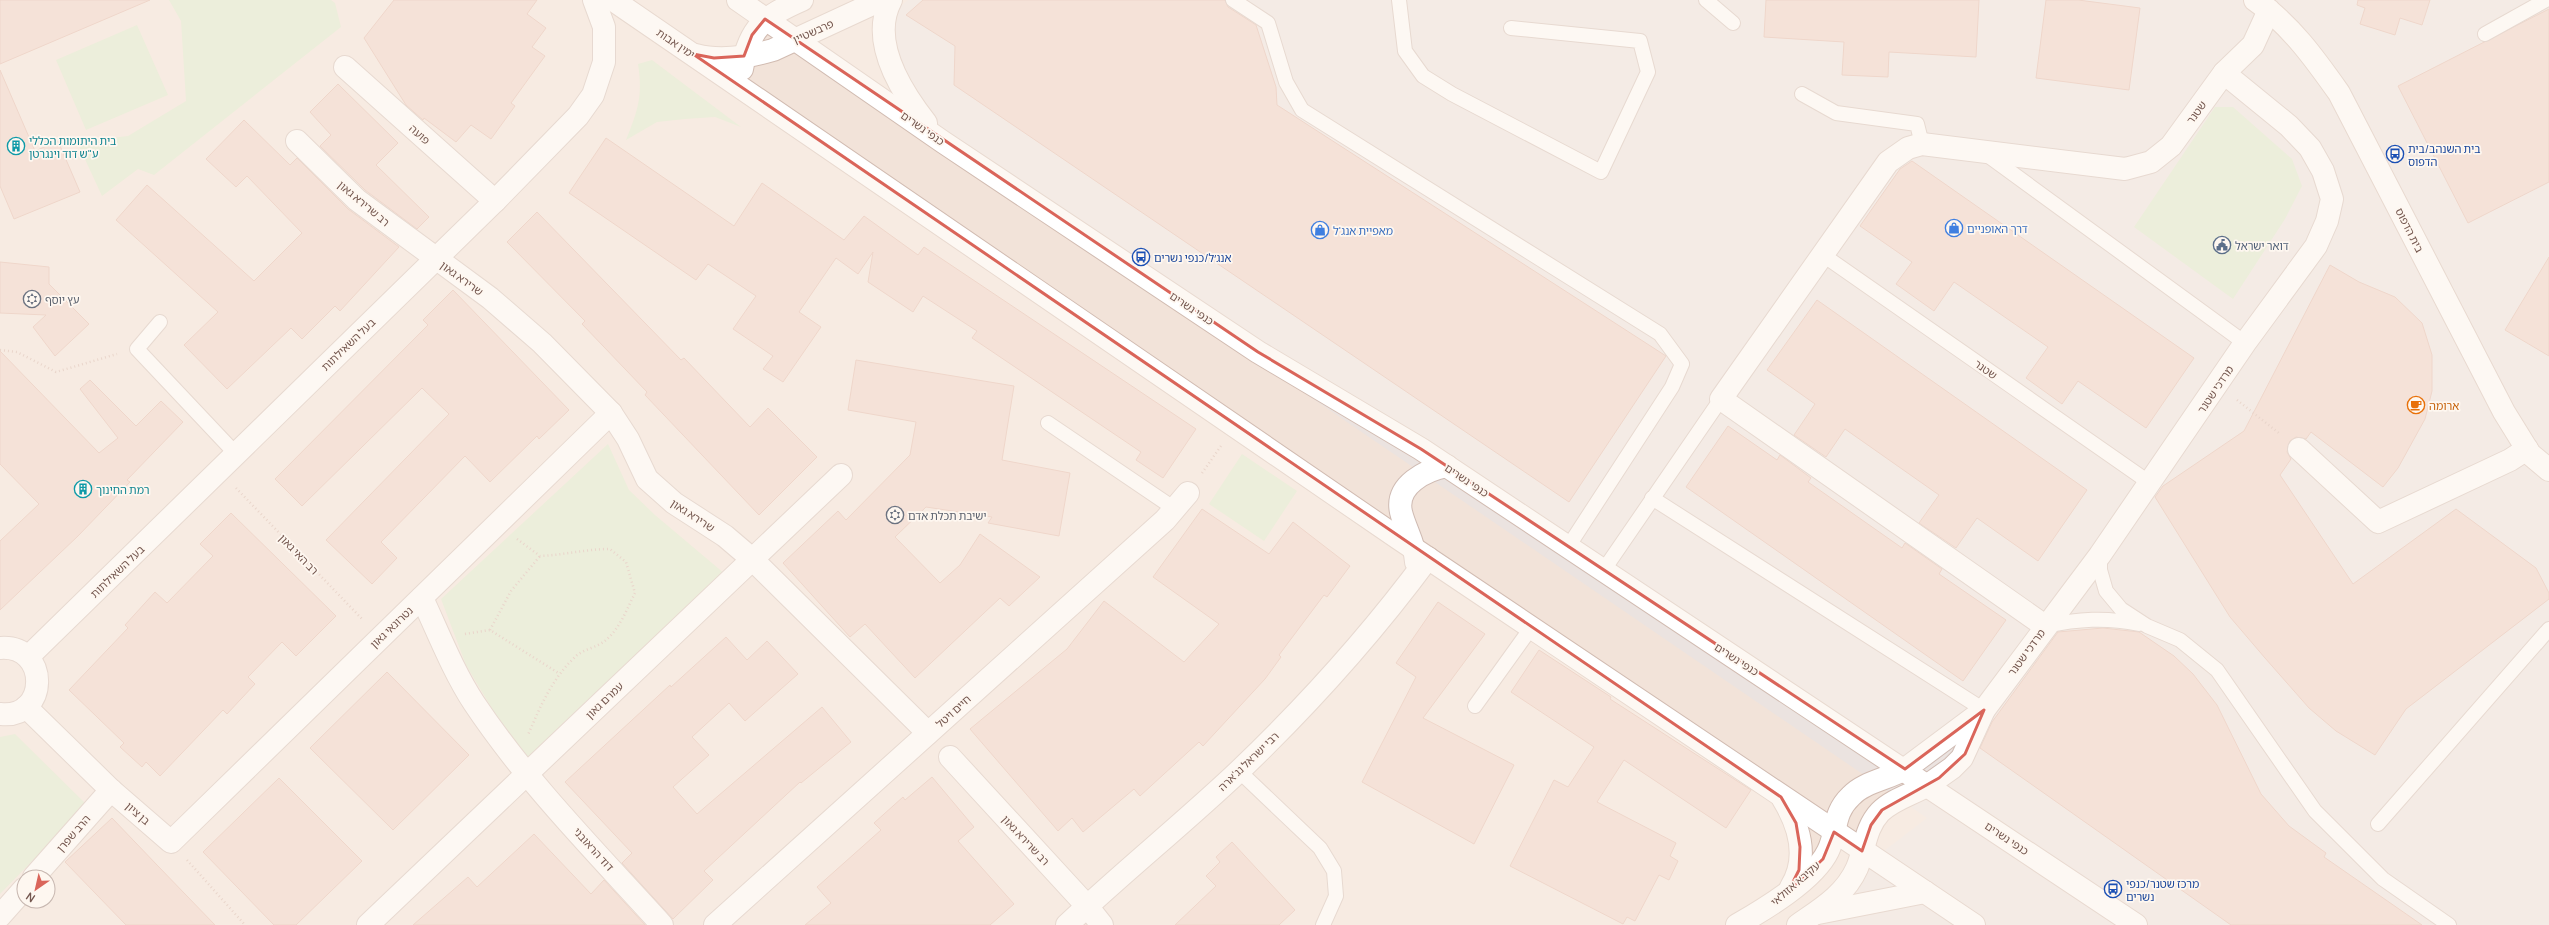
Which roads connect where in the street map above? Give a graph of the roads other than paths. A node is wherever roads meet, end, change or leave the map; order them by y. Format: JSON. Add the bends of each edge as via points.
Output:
{"nodes":[{"id":1,"x":594,"y":0,"type":"edge"},
{"id":2,"x":613,"y":0,"type":"edge"},
{"id":3,"x":738,"y":0,"type":"edge"},
{"id":4,"x":802,"y":0,"type":"edge"},
{"id":5,"x":881,"y":0,"type":"edge"},
{"id":6,"x":892,"y":0,"type":"edge"},
{"id":7,"x":1233,"y":0,"type":"edge"},
{"id":8,"x":1399,"y":0,"type":"edge"},
{"id":9,"x":1706,"y":0,"type":"edge"},
{"id":10,"x":2546,"y":0,"type":"edge"},
{"id":11,"x":2263,"y":3,"type":"edge"},
{"id":12,"x":766,"y":19,"type":"junction"},
{"id":13,"x":1732,"y":23,"type":"dead end"},
{"id":14,"x":1511,"y":28,"type":"dead end"},
{"id":15,"x":2485,"y":34,"type":"dead end"},
{"id":16,"x":795,"y":39,"type":"junction"},
{"id":17,"x":693,"y":54,"type":"junction"},
{"id":18,"x":744,"y":56,"type":"junction"},
{"id":19,"x":345,"y":67,"type":"dead end"},
{"id":20,"x":2224,"y":73,"type":"junction"},
{"id":21,"x":739,"y":86,"type":"junction"},
{"id":22,"x":1802,"y":94,"type":"dead end"},
{"id":23,"x":297,"y":141,"type":"dead end"},
{"id":24,"x":943,"y":142,"type":"junction"},
{"id":25,"x":1922,"y":144,"type":"junction"},
{"id":26,"x":1981,"y":150,"type":"junction"},
{"id":27,"x":495,"y":201,"type":"junction"},
{"id":28,"x":1823,"y":255,"type":"junction"},
{"id":29,"x":435,"y":259,"type":"junction"},
{"id":30,"x":160,"y":322,"type":"dead end"},
{"id":31,"x":2245,"y":344,"type":"junction"},
{"id":32,"x":1721,"y":399,"type":"junction"},
{"id":33,"x":611,"y":413,"type":"junction"},
{"id":34,"x":1048,"y":423,"type":"dead end"},
{"id":35,"x":2299,"y":449,"type":"road end"},
{"id":36,"x":2527,"y":449,"type":"junction"},
{"id":37,"x":236,"y":454,"type":"junction"},
{"id":38,"x":1447,"y":466,"type":"junction"},
{"id":39,"x":2549,"y":470,"type":"edge"},
{"id":40,"x":841,"y":475,"type":"dead end"},
{"id":41,"x":2150,"y":483,"type":"junction"},
{"id":42,"x":1652,"y":498,"type":"junction"},
{"id":43,"x":1181,"y":501,"type":"joint"},
{"id":44,"x":1568,"y":547,"type":"junction"},
{"id":45,"x":1421,"y":554,"type":"junction"},
{"id":46,"x":2100,"y":555,"type":"junction"},
{"id":47,"x":752,"y":559,"type":"junction"},
{"id":48,"x":1603,"y":571,"type":"junction"},
{"id":49,"x":422,"y":598,"type":"junction"},
{"id":50,"x":2045,"y":626,"type":"junction"},
{"id":51,"x":2147,"y":626,"type":"junction"},
{"id":52,"x":1531,"y":628,"type":"junction"},
{"id":53,"x":2549,"y":629,"type":"edge"},
{"id":54,"x":0,"y":648,"type":"edge"},
{"id":55,"x":28,"y":658,"type":"junction"},
{"id":56,"x":1475,"y":706,"type":"dead end"},
{"id":57,"x":26,"y":707,"type":"junction"},
{"id":58,"x":1984,"y":710,"type":"junction"},
{"id":59,"x":0,"y":714,"type":"edge"},
{"id":60,"x":928,"y":733,"type":"junction"},
{"id":61,"x":950,"y":757,"type":"dead end"},
{"id":62,"x":522,"y":767,"type":"junction"},
{"id":63,"x":1905,"y":769,"type":"junction"},
{"id":64,"x":1239,"y":771,"type":"junction"},
{"id":65,"x":1928,"y":785,"type":"junction"},
{"id":66,"x":111,"y":790,"type":"junction"},
{"id":67,"x":1781,"y":797,"type":"junction"},
{"id":68,"x":2378,"y":824,"type":"dead end"},
{"id":69,"x":1833,"y":831,"type":"junction"},
{"id":70,"x":171,"y":842,"type":"joint"},
{"id":71,"x":1862,"y":851,"type":"junction"},
{"id":72,"x":41,"y":869,"type":"edge"},
{"id":73,"x":1788,"y":892,"type":"junction"},
{"id":74,"x":1925,"y":892,"type":"junction"},
{"id":75,"x":16,"y":898,"type":"edge"},
{"id":76,"x":1087,"y":906,"type":"junction"},
{"id":77,"x":0,"y":916,"type":"edge"},
{"id":78,"x":1806,"y":919,"type":"edge"},
{"id":79,"x":368,"y":925,"type":"edge"},
{"id":80,"x":662,"y":925,"type":"edge"},
{"id":81,"x":714,"y":925,"type":"edge"},
{"id":82,"x":1068,"y":925,"type":"edge"},
{"id":83,"x":1102,"y":925,"type":"edge"},
{"id":84,"x":1323,"y":925,"type":"edge"},
{"id":85,"x":1737,"y":925,"type":"edge"},
{"id":86,"x":1974,"y":925,"type":"edge"},
{"id":87,"x":2136,"y":925,"type":"edge"},
{"id":88,"x":2450,"y":925,"type":"edge"}],
"edges":[{"from":1,"to":27,"type":"street","name":"בעל השאילתות","via":[[604,27],[605,44],[600,80],[593,95],[578,116]]},
{"from":2,"to":17,"type":"street","name":"ימין אבות"},
{"from":3,"to":12,"type":"street"},
{"from":4,"to":12,"type":"street"},
{"from":5,"to":16,"type":"street","name":"פרבשטיין"},
{"from":6,"to":24,"type":"street","via":[[886,12],[883,29],[892,64],[909,100]]},
{"from":7,"to":44,"type":"lane","via":[[1268,23],[1286,82],[1302,110],[1660,334],[1682,364],[1672,387]]},
{"from":8,"to":14,"type":"lane","via":[[1405,51],[1423,76],[1452,94],[1601,172],[1648,72],[1640,41]]},
{"from":9,"to":13,"type":"lane"},
{"from":10,"to":15,"type":"lane"},
{"from":11,"to":20,"type":"street","via":[[2253,45]]},
{"from":11,"to":36,"type":"street","name":"בית הדפוס","via":[[2311,53],[2339,93],[2504,412]]},
{"from":12,"to":16,"type":"street"},
{"from":12,"to":18,"type":"street","via":[[752,35]]},
{"from":16,"to":18,"type":"street","name":"פרבשטיין","via":[[772,50]]},
{"from":16,"to":24,"type":"street","name":"כנפי נשרים"},
{"from":17,"to":18,"type":"street","name":"פרבשטיין","via":[[714,58]]},
{"from":17,"to":21,"type":"street","name":"ימין אבות"},
{"from":18,"to":21,"type":"street"},
{"from":19,"to":27,"type":"street","name":"פועה"},
{"from":20,"to":26,"type":"street","name":"שטנר","via":[[2171,146],[2151,162],[2125,169]]},
{"from":20,"to":31,"type":"street","name":"מרדכי שטנר","via":[[2289,126],[2310,148],[2324,171],[2332,199],[2327,221],[2316,246]]},
{"from":21,"to":45,"type":"street"},
{"from":22,"to":25,"type":"lane","via":[[1836,113],[1916,124]]},
{"from":23,"to":29,"type":"street","name":"רב שרירא גאון","via":[[357,200]]},
{"from":24,"to":38,"type":"street","name":"כנפי נשרים","via":[[1258,352]]},
{"from":25,"to":26,"type":"street","name":"שטנר"},
{"from":25,"to":28,"type":"street","name":"שטנר","via":[[1908,148],[1888,162]]},
{"from":26,"to":31,"type":"lane"},
{"from":27,"to":29,"type":"street","name":"בעל השאילתות"},
{"from":28,"to":32,"type":"street","name":"שטנר"},
{"from":28,"to":41,"type":"lane","name":"שטנר"},
{"from":29,"to":33,"type":"street","name":"שרירא גאון","via":[[490,298],[542,343]]},
{"from":29,"to":37,"type":"street","name":"בעל השאילתות"},
{"from":30,"to":37,"type":"lane","via":[[137,349]]},
{"from":31,"to":41,"type":"street","name":"מרדכי שטנר"},
{"from":32,"to":42,"type":"lane"},
{"from":32,"to":50,"type":"street"},
{"from":33,"to":47,"type":"street","name":"שרירא גאון","via":[[628,439],[647,479],[674,503],[725,536]]},
{"from":33,"to":49,"type":"street","name":"נטרונאי גאון"},
{"from":34,"to":43,"type":"lane"},
{"from":35,"to":36,"type":"street","via":[[2378,522],[2510,460]]},
{"from":36,"to":39,"type":"street","name":"בית הדפוס"},
{"from":37,"to":55,"type":"street","name":"בעל השאילתות"},
{"from":38,"to":44,"type":"street","name":"כנפי נשרים"},
{"from":38,"to":45,"type":"street","name":"רבי ישראל נג'ארה","via":[[1421,475],[1409,484],[1403,494],[1401,513]]},
{"from":40,"to":47,"type":"street","name":"עמרם גאון"},
{"from":41,"to":46,"type":"street","name":"מרדכי שטנר"},
{"from":42,"to":48,"type":"lane"},
{"from":42,"to":58,"type":"lane"},
{"from":43,"to":60,"type":"street","name":"חיים ויטל"},
{"from":44,"to":48,"type":"street","name":"כנפי נשרים"},
{"from":45,"to":52,"type":"street"},
{"from":45,"to":64,"type":"street","name":"רבי ישראל נג'ארה","via":[[1411,581],[1368,636],[1332,678]]},
{"from":46,"to":50,"type":"street","name":"מרדכי שטנר"},
{"from":46,"to":51,"type":"lane","via":[[2100,570],[2106,591],[2121,609]]},
{"from":47,"to":60,"type":"street","name":"שרירא גאון"},
{"from":47,"to":62,"type":"street","name":"עמרם גאון"},
{"from":48,"to":63,"type":"street","name":"כנפי נשרים"},
{"from":49,"to":62,"type":"street","via":[[473,702]]},
{"from":49,"to":70,"type":"street","name":"נטרונאי גאון"},
{"from":50,"to":51,"type":"lane","via":[[2092,618],[2121,620]]},
{"from":50,"to":58,"type":"street","name":"מרדכי שטנר"},
{"from":51,"to":88,"type":"lane","via":[[2180,640],[2217,670],[2315,811],[2383,880],[2425,915]]},
{"from":52,"to":56,"type":"lane"},
{"from":52,"to":67,"type":"street"},
{"from":53,"to":68,"type":"lane"},
{"from":54,"to":55,"type":"street","via":[[18,651]]},
{"from":55,"to":57,"type":"street","via":[[37,675],[38,686],[34,698]]},
{"from":57,"to":59,"type":"street","via":[[13,714]]},
{"from":57,"to":66,"type":"street","name":"בן ציון"},
{"from":58,"to":63,"type":"street","name":"מרדכי שטנר"},
{"from":58,"to":65,"type":"street","name":"מרדכי שטנר","via":[[1962,758]]},
{"from":60,"to":81,"type":"street","name":"חיים ויטל"},
{"from":61,"to":76,"type":"street","name":"רב שרירא גאון"},
{"from":62,"to":79,"type":"street","name":"עמרם גאון"},
{"from":62,"to":80,"type":"street","name":"דוד הראובני"},
{"from":63,"to":65,"type":"street","name":"כנפי נשרים"},
{"from":63,"to":69,"type":"street","name":"עקיבא אזולאי","via":[[1852,795],[1838,813]]},
{"from":64,"to":76,"type":"street","name":"רבי ישראל נג'ארה"},
{"from":64,"to":84,"type":"lane","via":[[1320,848],[1334,871],[1336,896]]},
{"from":65,"to":71,"type":"street","via":[[1882,810],[1871,826]]},
{"from":65,"to":87,"type":"street","name":"כנפי נשרים"},
{"from":66,"to":70,"type":"street","name":"בן ציון"},
{"from":66,"to":72,"type":"street","name":"הרב שפרן"},
{"from":67,"to":69,"type":"street"},
{"from":67,"to":73,"type":"street","via":[[1796,823],[1800,846],[1799,870]]},
{"from":69,"to":71,"type":"street"},
{"from":69,"to":73,"type":"street","name":"עקיבא אזולאי","via":[[1831,845],[1823,859]]},
{"from":71,"to":74,"type":"street"},
{"from":71,"to":78,"type":"street","via":[[1848,884],[1834,900]]},
{"from":73,"to":85,"type":"street","name":"עקיבא אזולאי"},
{"from":74,"to":78,"type":"street"},
{"from":74,"to":86,"type":"street"},
{"from":75,"to":77,"type":"street"},
{"from":76,"to":82,"type":"street","name":"רבי ישראל נג'ארה"},
{"from":76,"to":83,"type":"street","name":"רב שרירא גאון"}]}
